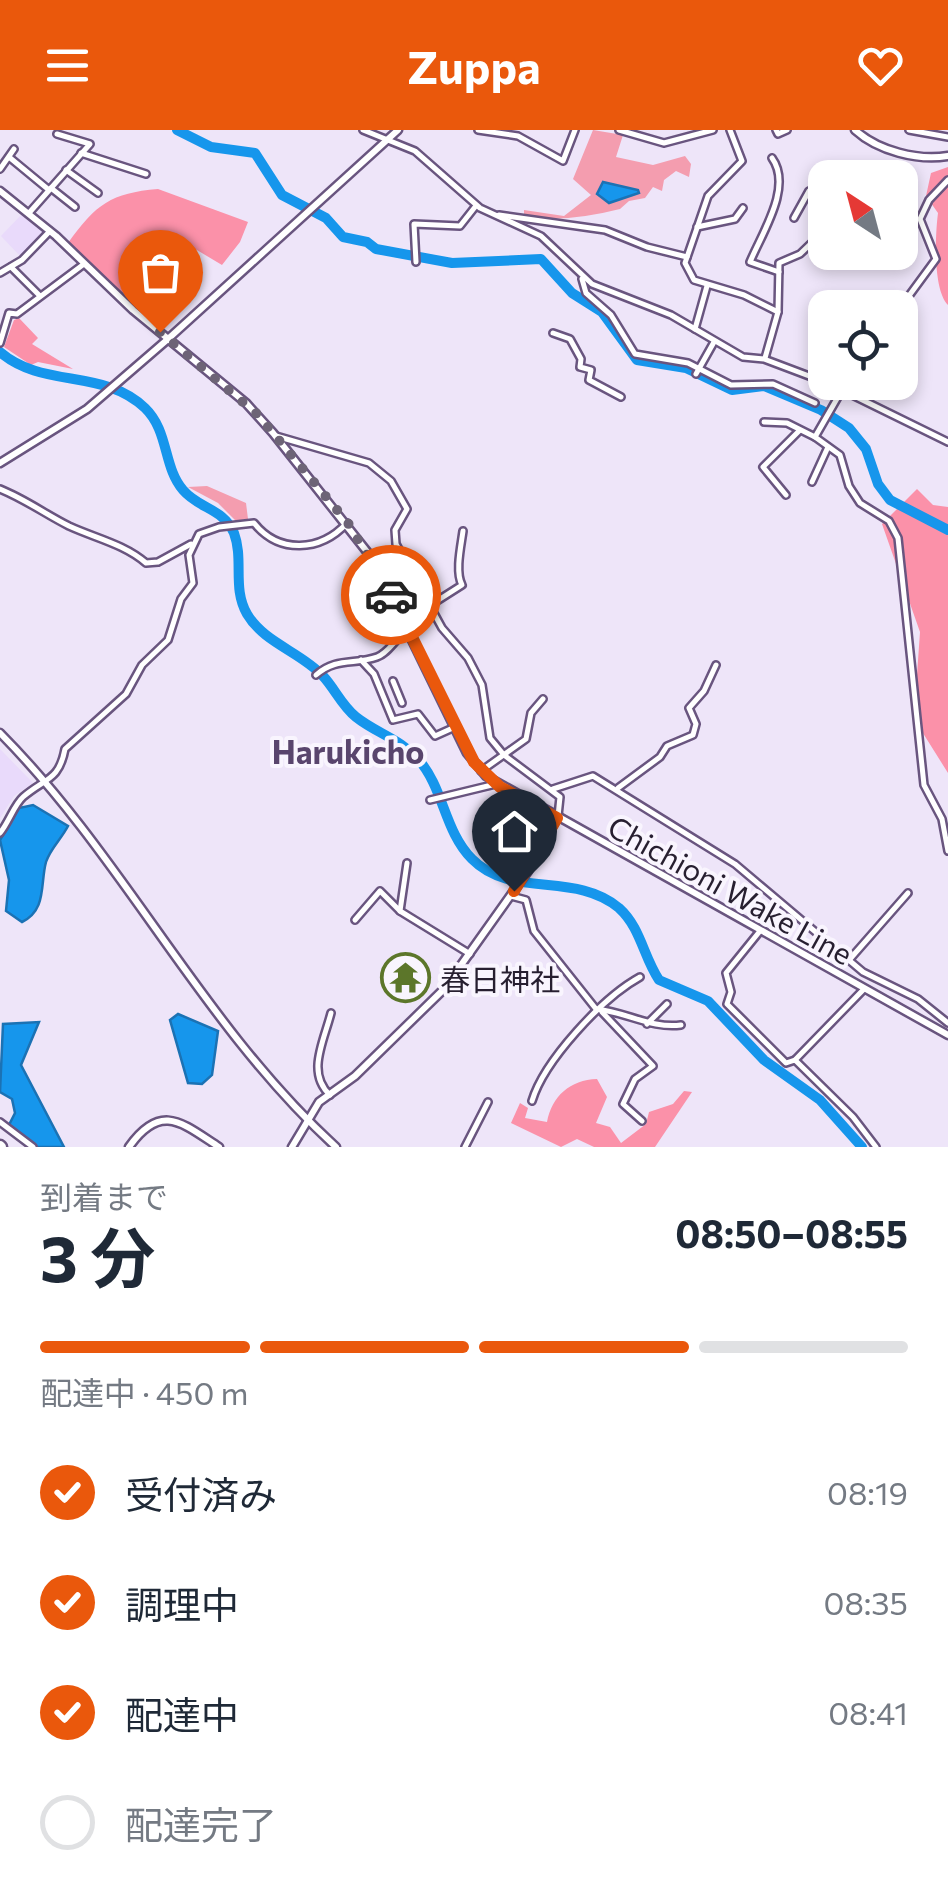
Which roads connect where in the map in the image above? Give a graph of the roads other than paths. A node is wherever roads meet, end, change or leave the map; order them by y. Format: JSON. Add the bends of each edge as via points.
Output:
{"nodes":[{"id":1,"x":363,"y":130,"type":"edge"},
{"id":2,"x":398,"y":130,"type":"edge"},
{"id":3,"x":478,"y":130,"type":"edge"},
{"id":4,"x":575,"y":130,"type":"edge"},
{"id":5,"x":619,"y":130,"type":"edge"},
{"id":6,"x":714,"y":130,"type":"edge"},
{"id":7,"x":730,"y":130,"type":"edge"},
{"id":8,"x":776,"y":130,"type":"edge"},
{"id":9,"x":787,"y":130,"type":"edge"},
{"id":10,"x":855,"y":130,"type":"edge"},
{"id":11,"x":909,"y":130,"type":"edge"},
{"id":12,"x":922,"y":132,"type":"edge"},
{"id":13,"x":520,"y":133,"type":"edge"},
{"id":14,"x":57,"y":134,"type":"dead end"},
{"id":15,"x":948,"y":138,"type":"edge"},
{"id":16,"x":388,"y":139,"type":"junction"},
{"id":17,"x":14,"y":150,"type":"dead end"},
{"id":18,"x":82,"y":153,"type":"junction"},
{"id":19,"x":948,"y":156,"type":"edge"},
{"id":20,"x":9,"y":157,"type":"junction"},
{"id":21,"x":772,"y":158,"type":"dead end"},
{"id":22,"x":0,"y":170,"type":"edge"},
{"id":23,"x":66,"y":170,"type":"junction"},
{"id":24,"x":146,"y":174,"type":"dead end"},
{"id":25,"x":948,"y":180,"type":"edge"},
{"id":26,"x":50,"y":189,"type":"junction"},
{"id":27,"x":0,"y":191,"type":"edge"},
{"id":28,"x":808,"y":191,"type":"edge"},
{"id":29,"x":98,"y":193,"type":"dead end"},
{"id":30,"x":476,"y":206,"type":"junction"},
{"id":31,"x":75,"y":207,"type":"dead end"},
{"id":32,"x":743,"y":208,"type":"dead end"},
{"id":33,"x":29,"y":213,"type":"junction"},
{"id":34,"x":491,"y":213,"type":"junction"},
{"id":35,"x":794,"y":218,"type":"dead end"},
{"id":36,"x":696,"y":227,"type":"junction"},
{"id":37,"x":50,"y":230,"type":"junction"},
{"id":38,"x":808,"y":246,"type":"edge"},
{"id":39,"x":687,"y":257,"type":"junction"},
{"id":40,"x":416,"y":262,"type":"dead end"},
{"id":41,"x":84,"y":264,"type":"junction"},
{"id":42,"x":11,"y":267,"type":"junction"},
{"id":43,"x":779,"y":272,"type":"junction"},
{"id":44,"x":0,"y":273,"type":"edge"},
{"id":45,"x":582,"y":279,"type":"junction"},
{"id":46,"x":708,"y":286,"type":"junction"},
{"id":47,"x":913,"y":290,"type":"edge"},
{"id":48,"x":40,"y":296,"type":"junction"},
{"id":49,"x":778,"y":312,"type":"junction"},
{"id":50,"x":694,"y":328,"type":"junction"},
{"id":51,"x":553,"y":333,"type":"dead end"},
{"id":52,"x":168,"y":339,"type":"junction"},
{"id":53,"x":714,"y":342,"type":"junction"},
{"id":54,"x":0,"y":344,"type":"edge"},
{"id":55,"x":764,"y":359,"type":"junction"},
{"id":56,"x":698,"y":371,"type":"junction"},
{"id":57,"x":808,"y":375,"type":"edge"},
{"id":58,"x":621,"y":398,"type":"dead end"},
{"id":59,"x":836,"y":400,"type":"edge"},
{"id":60,"x":862,"y":400,"type":"edge"},
{"id":61,"x":815,"y":403,"type":"dead end"},
{"id":62,"x":764,"y":422,"type":"dead end"},
{"id":63,"x":799,"y":430,"type":"junction"},
{"id":64,"x":276,"y":436,"type":"junction"},
{"id":65,"x":815,"y":437,"type":"junction"},
{"id":66,"x":948,"y":442,"type":"edge"},
{"id":67,"x":828,"y":447,"type":"junction"},
{"id":68,"x":0,"y":463,"type":"edge"},
{"id":69,"x":812,"y":482,"type":"dead end"},
{"id":70,"x":0,"y":488,"type":"edge"},
{"id":71,"x":786,"y":495,"type":"dead end"},
{"id":72,"x":348,"y":523,"type":"junction"},
{"id":73,"x":463,"y":531,"type":"dead end"},
{"id":74,"x":192,"y":544,"type":"junction"},
{"id":75,"x":417,"y":581,"type":"junction"},
{"id":76,"x":386,"y":586,"type":"junction"},
{"id":77,"x":429,"y":606,"type":"junction"},
{"id":78,"x":408,"y":630,"type":"junction"},
{"id":79,"x":400,"y":635,"type":"junction"},
{"id":80,"x":374,"y":636,"type":"dead end"},
{"id":81,"x":362,"y":660,"type":"junction"},
{"id":82,"x":716,"y":666,"type":"dead end"},
{"id":83,"x":316,"y":675,"type":"dead end"},
{"id":84,"x":393,"y":681,"type":"dead end"},
{"id":85,"x":398,"y":692,"type":"junction"},
{"id":86,"x":384,"y":697,"type":"junction"},
{"id":87,"x":543,"y":700,"type":"dead end"},
{"id":88,"x":402,"y":703,"type":"dead end"},
{"id":89,"x":434,"y":720,"type":"dead end"},
{"id":90,"x":426,"y":724,"type":"junction"},
{"id":91,"x":455,"y":727,"type":"junction"},
{"id":92,"x":0,"y":732,"type":"edge"},
{"id":93,"x":504,"y":755,"type":"junction"},
{"id":94,"x":481,"y":771,"type":"junction"},
{"id":95,"x":48,"y":781,"type":"junction"},
{"id":96,"x":496,"y":784,"type":"junction"},
{"id":97,"x":618,"y":788,"type":"junction"},
{"id":98,"x":552,"y":789,"type":"junction"},
{"id":99,"x":432,"y":800,"type":"dead end"},
{"id":100,"x":557,"y":818,"type":"junction"},
{"id":101,"x":0,"y":832,"type":"edge"},
{"id":102,"x":948,"y":850,"type":"edge"},
{"id":103,"x":407,"y":863,"type":"dead end"},
{"id":104,"x":908,"y":893,"type":"dead end"},
{"id":105,"x":512,"y":894,"type":"junction"},
{"id":106,"x":400,"y":911,"type":"junction"},
{"id":107,"x":355,"y":920,"type":"dead end"},
{"id":108,"x":760,"y":931,"type":"junction"},
{"id":109,"x":470,"y":954,"type":"junction"},
{"id":110,"x":850,"y":959,"type":"junction"},
{"id":111,"x":640,"y":977,"type":"dead end"},
{"id":112,"x":864,"y":989,"type":"junction"},
{"id":113,"x":667,"y":1004,"type":"dead end"},
{"id":114,"x":598,"y":1009,"type":"junction"},
{"id":115,"x":331,"y":1013,"type":"dead end"},
{"id":116,"x":948,"y":1023,"type":"edge"},
{"id":117,"x":647,"y":1024,"type":"junction"},
{"id":118,"x":681,"y":1025,"type":"dead end"},
{"id":119,"x":948,"y":1035,"type":"edge"},
{"id":120,"x":795,"y":1060,"type":"junction"},
{"id":121,"x":330,"y":1094,"type":"junction"},
{"id":122,"x":532,"y":1101,"type":"dead end"},
{"id":123,"x":488,"y":1102,"type":"dead end"},
{"id":124,"x":309,"y":1120,"type":"junction"},
{"id":125,"x":642,"y":1121,"type":"dead end"},
{"id":126,"x":0,"y":1122,"type":"edge"},
{"id":127,"x":34,"y":1147,"type":"edge"},
{"id":128,"x":129,"y":1147,"type":"edge"},
{"id":129,"x":220,"y":1147,"type":"edge"},
{"id":130,"x":292,"y":1147,"type":"edge"},
{"id":131,"x":336,"y":1147,"type":"edge"},
{"id":132,"x":465,"y":1147,"type":"edge"},
{"id":133,"x":876,"y":1147,"type":"edge"}],
"edges":[{"from":1,"to":16,"type":"street"},
{"from":2,"to":16,"type":"main road"},
{"from":3,"to":13,"type":"street"},
{"from":4,"to":13,"type":"street","via":[[562,163]]},
{"from":5,"to":6,"type":"street","via":[[664,144]]},
{"from":7,"to":36,"type":"street","via":[[742,161],[712,191]]},
{"from":8,"to":9,"type":"street"},
{"from":10,"to":19,"type":"main road","via":[[884,148]]},
{"from":11,"to":12,"type":"street"},
{"from":12,"to":15,"type":"street"},
{"from":14,"to":18,"type":"street","via":[[90,144]]},
{"from":16,"to":30,"type":"street","via":[[415,150]]},
{"from":16,"to":52,"type":"main road"},
{"from":17,"to":20,"type":"street"},
{"from":18,"to":23,"type":"street"},
{"from":18,"to":24,"type":"street"},
{"from":20,"to":22,"type":"street"},
{"from":20,"to":26,"type":"street"},
{"from":21,"to":43,"type":"street","via":[[779,173],[776,207],[750,262]]},
{"from":23,"to":26,"type":"street"},
{"from":23,"to":29,"type":"street"},
{"from":25,"to":47,"type":"street","via":[[920,219],[936,259]]},
{"from":26,"to":31,"type":"street"},
{"from":26,"to":33,"type":"street"},
{"from":27,"to":33,"type":"main road","name":"Chichioni Wake Line"},
{"from":28,"to":35,"type":"street"},
{"from":30,"to":34,"type":"street"},
{"from":30,"to":40,"type":"street","via":[[460,226],[414,224]]},
{"from":32,"to":36,"type":"street","via":[[735,220]]},
{"from":33,"to":37,"type":"main road","name":"Chichioni Wake Line"},
{"from":34,"to":39,"type":"street","via":[[606,230]]},
{"from":34,"to":45,"type":"street","via":[[541,236]]},
{"from":36,"to":39,"type":"street"},
{"from":37,"to":41,"type":"main road","name":"Chichioni Wake Line"},
{"from":37,"to":42,"type":"street"},
{"from":38,"to":43,"type":"street","via":[[783,260]]},
{"from":39,"to":46,"type":"street","via":[[689,276]]},
{"from":41,"to":48,"type":"street"},
{"from":41,"to":52,"type":"main road","name":"Chichioni Wake Line"},
{"from":42,"to":44,"type":"street"},
{"from":42,"to":48,"type":"street"},
{"from":43,"to":49,"type":"street"},
{"from":45,"to":50,"type":"street"},
{"from":45,"to":56,"type":"street","via":[[635,354]]},
{"from":46,"to":49,"type":"street","via":[[744,294]]},
{"from":46,"to":50,"type":"street"},
{"from":48,"to":54,"type":"street","via":[[9,313]]},
{"from":49,"to":55,"type":"street"},
{"from":50,"to":53,"type":"street"},
{"from":51,"to":58,"type":"street","via":[[570,339],[580,368],[591,370],[589,380]]},
{"from":52,"to":64,"type":"main road","name":"Chichioni Wake Line","via":[[246,402]]},
{"from":52,"to":68,"type":"main road","via":[[110,391]]},
{"from":53,"to":55,"type":"street","via":[[742,358]]},
{"from":53,"to":56,"type":"street"},
{"from":55,"to":57,"type":"street"},
{"from":56,"to":61,"type":"street","via":[[723,383],[774,384]]},
{"from":59,"to":65,"type":"street"},
{"from":60,"to":66,"type":"street"},
{"from":62,"to":63,"type":"street"},
{"from":63,"to":65,"type":"street"},
{"from":63,"to":71,"type":"street","via":[[763,467]]},
{"from":64,"to":72,"type":"main road","name":"Chichioni Wake Line"},
{"from":64,"to":75,"type":"street","via":[[313,451],[346,454],[391,481],[407,509],[394,537]]},
{"from":65,"to":67,"type":"street"},
{"from":67,"to":69,"type":"street"},
{"from":67,"to":102,"type":"street","via":[[845,462],[860,504],[889,522],[898,538],[924,785],[942,819]]},
{"from":70,"to":74,"type":"street","via":[[146,563]]},
{"from":72,"to":74,"type":"street","via":[[334,537],[301,548],[268,540],[254,523],[218,526]]},
{"from":72,"to":76,"type":"main road","name":"Chichioni Wake Line"},
{"from":73,"to":77,"type":"street","via":[[457,572],[462,585]]},
{"from":74,"to":95,"type":"street","via":[[194,584],[181,599],[168,640],[142,665],[126,694],[65,749],[64,763]]},
{"from":75,"to":76,"type":"street"},
{"from":75,"to":77,"type":"street"},
{"from":76,"to":78,"type":"main road","name":"Chichioni Wake Line"},
{"from":77,"to":93,"type":"street","via":[[482,685],[487,732]]},
{"from":78,"to":79,"type":"street"},
{"from":78,"to":91,"type":"main road","name":"Chichioni Wake Line"},
{"from":79,"to":80,"type":"street"},
{"from":79,"to":81,"type":"street","via":[[384,653]]},
{"from":81,"to":83,"type":"street","via":[[326,666]]},
{"from":81,"to":86,"type":"street"},
{"from":82,"to":97,"type":"street","via":[[689,708],[693,735],[667,746]]},
{"from":84,"to":85,"type":"street"},
{"from":85,"to":86,"type":"street"},
{"from":85,"to":88,"type":"street"},
{"from":86,"to":90,"type":"street","via":[[391,720],[418,714]]},
{"from":87,"to":93,"type":"street","via":[[530,713],[526,739]]},
{"from":89,"to":90,"type":"street"},
{"from":90,"to":91,"type":"street","via":[[435,736]]},
{"from":91,"to":94,"type":"main road","name":"Chichioni Wake Line"},
{"from":92,"to":95,"type":"main road"},
{"from":93,"to":94,"type":"street"},
{"from":93,"to":98,"type":"street"},
{"from":94,"to":96,"type":"main road","name":"Chichioni Wake Line"},
{"from":95,"to":101,"type":"street","via":[[20,800]]},
{"from":95,"to":124,"type":"main road","via":[[177,964]]},
{"from":96,"to":99,"type":"street"},
{"from":96,"to":100,"type":"main road","name":"Chichioni Wake Line"},
{"from":97,"to":98,"type":"street","via":[[594,776]]},
{"from":97,"to":110,"type":"street","via":[[736,864]]},
{"from":98,"to":100,"type":"street","via":[[562,806]]},
{"from":100,"to":105,"type":"main road"},
{"from":100,"to":108,"type":"main road","name":"Chichioni Wake Line"},
{"from":103,"to":106,"type":"street"},
{"from":104,"to":110,"type":"street"},
{"from":105,"to":109,"type":"main road"},
{"from":105,"to":114,"type":"street","via":[[526,900],[534,931]]},
{"from":106,"to":107,"type":"street","via":[[380,892]]},
{"from":106,"to":109,"type":"street"},
{"from":108,"to":112,"type":"main road","name":"Chichioni Wake Line"},
{"from":108,"to":120,"type":"street","via":[[726,973],[732,992],[727,1004],[771,1053],[786,1063]]},
{"from":109,"to":121,"type":"main road","via":[[429,1005]]},
{"from":110,"to":116,"type":"street"},
{"from":111,"to":114,"type":"street"},
{"from":112,"to":119,"type":"main road","name":"Chichioni Wake Line"},
{"from":112,"to":120,"type":"street"},
{"from":113,"to":117,"type":"street"},
{"from":114,"to":117,"type":"street"},
{"from":114,"to":122,"type":"street","via":[[539,1077]]},
{"from":114,"to":125,"type":"street","via":[[653,1066],[635,1079],[623,1104]]},
{"from":115,"to":121,"type":"street","via":[[316,1073]]},
{"from":117,"to":118,"type":"street"},
{"from":120,"to":133,"type":"street"},
{"from":121,"to":124,"type":"main road"},
{"from":123,"to":132,"type":"street"},
{"from":124,"to":130,"type":"main road"},
{"from":124,"to":131,"type":"main road"},
{"from":126,"to":127,"type":"street"},
{"from":128,"to":129,"type":"main road","via":[[152,1123],[167,1119]]}]}
